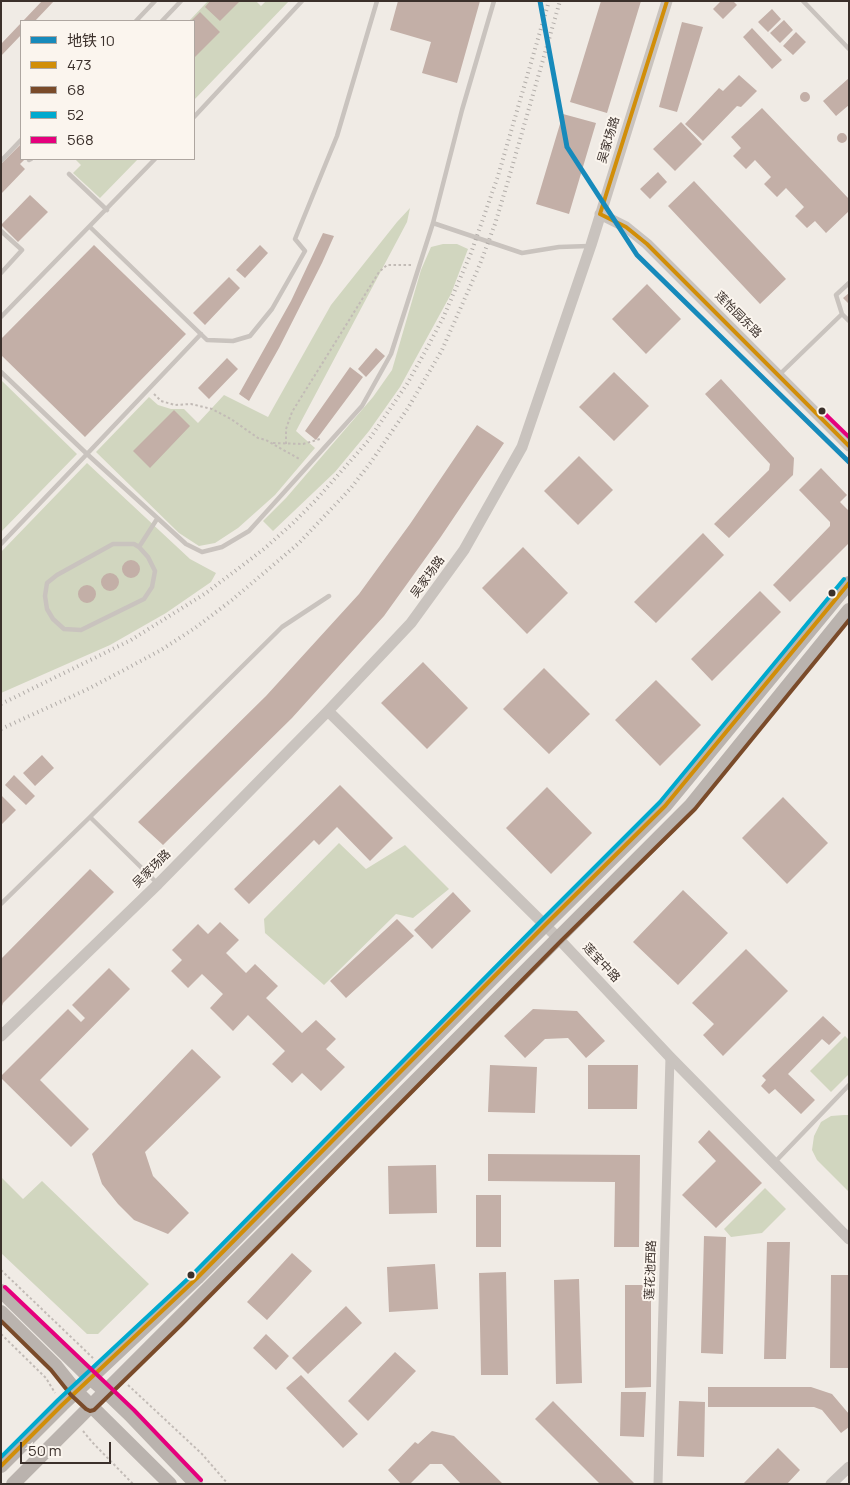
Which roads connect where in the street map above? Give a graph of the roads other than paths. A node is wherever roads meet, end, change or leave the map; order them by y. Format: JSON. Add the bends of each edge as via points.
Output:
{"nodes":[{"id":1,"x":155,"y":1,"type":"edge"},
{"id":2,"x":181,"y":1,"type":"edge"},
{"id":3,"x":302,"y":1,"type":"edge"},
{"id":4,"x":377,"y":1,"type":"edge"},
{"id":5,"x":494,"y":1,"type":"edge"},
{"id":6,"x":667,"y":1,"type":"edge"},
{"id":7,"x":804,"y":1,"type":"edge"},
{"id":8,"x":137,"y":20,"type":"edge"},
{"id":9,"x":163,"y":20,"type":"edge"},
{"id":10,"x":849,"y":49,"type":"edge"},
{"id":11,"x":195,"y":116,"type":"edge"},
{"id":12,"x":20,"y":141,"type":"edge"},
{"id":13,"x":154,"y":160,"type":"edge"},
{"id":14,"x":1,"y":161,"type":"edge"},
{"id":15,"x":69,"y":174,"type":"dead end"},
{"id":16,"x":107,"y":210,"type":"junction"},
{"id":17,"x":600,"y":214,"type":"junction"},
{"id":18,"x":433,"y":223,"type":"junction"},
{"id":19,"x":90,"y":227,"type":"junction"},
{"id":20,"x":1,"y":231,"type":"edge"},
{"id":21,"x":590,"y":246,"type":"junction"},
{"id":22,"x":1,"y":273,"type":"edge"},
{"id":23,"x":849,"y":283,"type":"edge"},
{"id":24,"x":3,"y":313,"type":"edge"},
{"id":25,"x":842,"y":314,"type":"junction"},
{"id":26,"x":849,"y":321,"type":"edge"},
{"id":27,"x":201,"y":334,"type":"junction"},
{"id":28,"x":1,"y":372,"type":"edge"},
{"id":29,"x":779,"y":375,"type":"junction"},
{"id":30,"x":849,"y":446,"type":"edge"},
{"id":31,"x":87,"y":454,"type":"junction"},
{"id":32,"x":157,"y":519,"type":"junction"},
{"id":33,"x":1,"y":544,"type":"edge"},
{"id":34,"x":139,"y":547,"type":"junction"},
{"id":35,"x":849,"y":583,"type":"edge"},
{"id":36,"x":329,"y":596,"type":"dead end"},
{"id":37,"x":849,"y":610,"type":"edge"},
{"id":38,"x":328,"y":711,"type":"junction"},
{"id":39,"x":90,"y":817,"type":"junction"},
{"id":40,"x":158,"y":884,"type":"junction"},
{"id":41,"x":1,"y":904,"type":"edge"},
{"id":42,"x":545,"y":925,"type":"junction"},
{"id":43,"x":557,"y":937,"type":"junction"},
{"id":44,"x":1,"y":1036,"type":"edge"},
{"id":45,"x":670,"y":1057,"type":"junction"},
{"id":46,"x":849,"y":1085,"type":"edge"},
{"id":47,"x":774,"y":1162,"type":"junction"},
{"id":48,"x":849,"y":1239,"type":"edge"},
{"id":49,"x":1,"y":1291,"type":"edge"},
{"id":50,"x":1,"y":1312,"type":"edge"},
{"id":51,"x":90,"y":1378,"type":"junction"},
{"id":52,"x":76,"y":1391,"type":"junction"},
{"id":53,"x":105,"y":1391,"type":"junction"},
{"id":54,"x":90,"y":1405,"type":"junction"},
{"id":55,"x":1,"y":1466,"type":"edge"},
{"id":56,"x":849,"y":1467,"type":"edge"},
{"id":57,"x":13,"y":1484,"type":"edge"},
{"id":58,"x":170,"y":1484,"type":"edge"},
{"id":59,"x":196,"y":1484,"type":"edge"},
{"id":60,"x":658,"y":1484,"type":"edge"},
{"id":61,"x":831,"y":1484,"type":"edge"}],
"edges":[{"from":1,"to":8,"type":"lane"},
{"from":2,"to":9,"type":"lane"},
{"from":3,"to":11,"type":"lane"},
{"from":4,"to":27,"type":"lane","via":[[338,136],[295,239],[305,251],[272,309],[250,336],[232,341],[207,340]]},
{"from":5,"to":18,"type":"lane"},
{"from":6,"to":17,"type":"street","name":"吴家场路"},
{"from":7,"to":10,"type":"lane"},
{"from":12,"to":14,"type":"lane"},
{"from":13,"to":16,"type":"lane"},
{"from":15,"to":16,"type":"lane"},
{"from":16,"to":19,"type":"lane"},
{"from":17,"to":21,"type":"street","name":"吴家场路"},
{"from":17,"to":29,"type":"street","name":"莲怡园东路","via":[[626,227],[647,244]]},
{"from":18,"to":21,"type":"lane","via":[[522,253]]},
{"from":18,"to":32,"type":"lane","via":[[392,354],[362,406],[249,531],[222,547],[202,552],[186,544]]},
{"from":19,"to":24,"type":"lane"},
{"from":19,"to":27,"type":"lane"},
{"from":20,"to":22,"type":"lane","via":[[22,250]]},
{"from":21,"to":38,"type":"street","name":"吴家场路","via":[[522,447],[464,550],[411,623]]},
{"from":23,"to":25,"type":"lane","via":[[836,295]]},
{"from":25,"to":26,"type":"lane"},
{"from":25,"to":29,"type":"lane"},
{"from":27,"to":31,"type":"lane"},
{"from":28,"to":31,"type":"lane"},
{"from":29,"to":30,"type":"street","name":"莲怡园东路"},
{"from":31,"to":32,"type":"lane"},
{"from":31,"to":33,"type":"lane"},
{"from":32,"to":34,"type":"lane"},
{"from":34,"to":34,"type":"lane","via":[[155,571],[152,587],[144,599],[82,630],[64,628],[53,619],[47,609],[47,583],[113,544]]},
{"from":35,"to":42,"type":"main road","via":[[665,806]]},
{"from":36,"to":39,"type":"lane","via":[[282,627]]},
{"from":37,"to":43,"type":"main road","via":[[691,805]]},
{"from":38,"to":40,"type":"street","name":"吴家场路"},
{"from":38,"to":42,"type":"street","name":"莲宝中路"},
{"from":39,"to":40,"type":"lane"},
{"from":39,"to":41,"type":"lane"},
{"from":40,"to":44,"type":"street","name":"吴家场路"},
{"from":42,"to":43,"type":"street","name":"莲宝中路"},
{"from":42,"to":51,"type":"main road","via":[[197,1278]]},
{"from":43,"to":45,"type":"street","name":"莲宝中路"},
{"from":43,"to":53,"type":"main road"},
{"from":45,"to":47,"type":"street","name":"莲宝中路"},
{"from":45,"to":60,"type":"street","name":"莲花池西路"},
{"from":46,"to":47,"type":"lane"},
{"from":47,"to":48,"type":"street","name":"莲宝中路"},
{"from":49,"to":51,"type":"main road"},
{"from":50,"to":52,"type":"main road","via":[[56,1366]]},
{"from":51,"to":52,"type":"main road"},
{"from":51,"to":53,"type":"main road"},
{"from":52,"to":54,"type":"main road"},
{"from":52,"to":55,"type":"main road"},
{"from":53,"to":54,"type":"main road"},
{"from":53,"to":59,"type":"main road"},
{"from":54,"to":57,"type":"main road"},
{"from":54,"to":58,"type":"main road"},
{"from":56,"to":61,"type":"street"}]}
